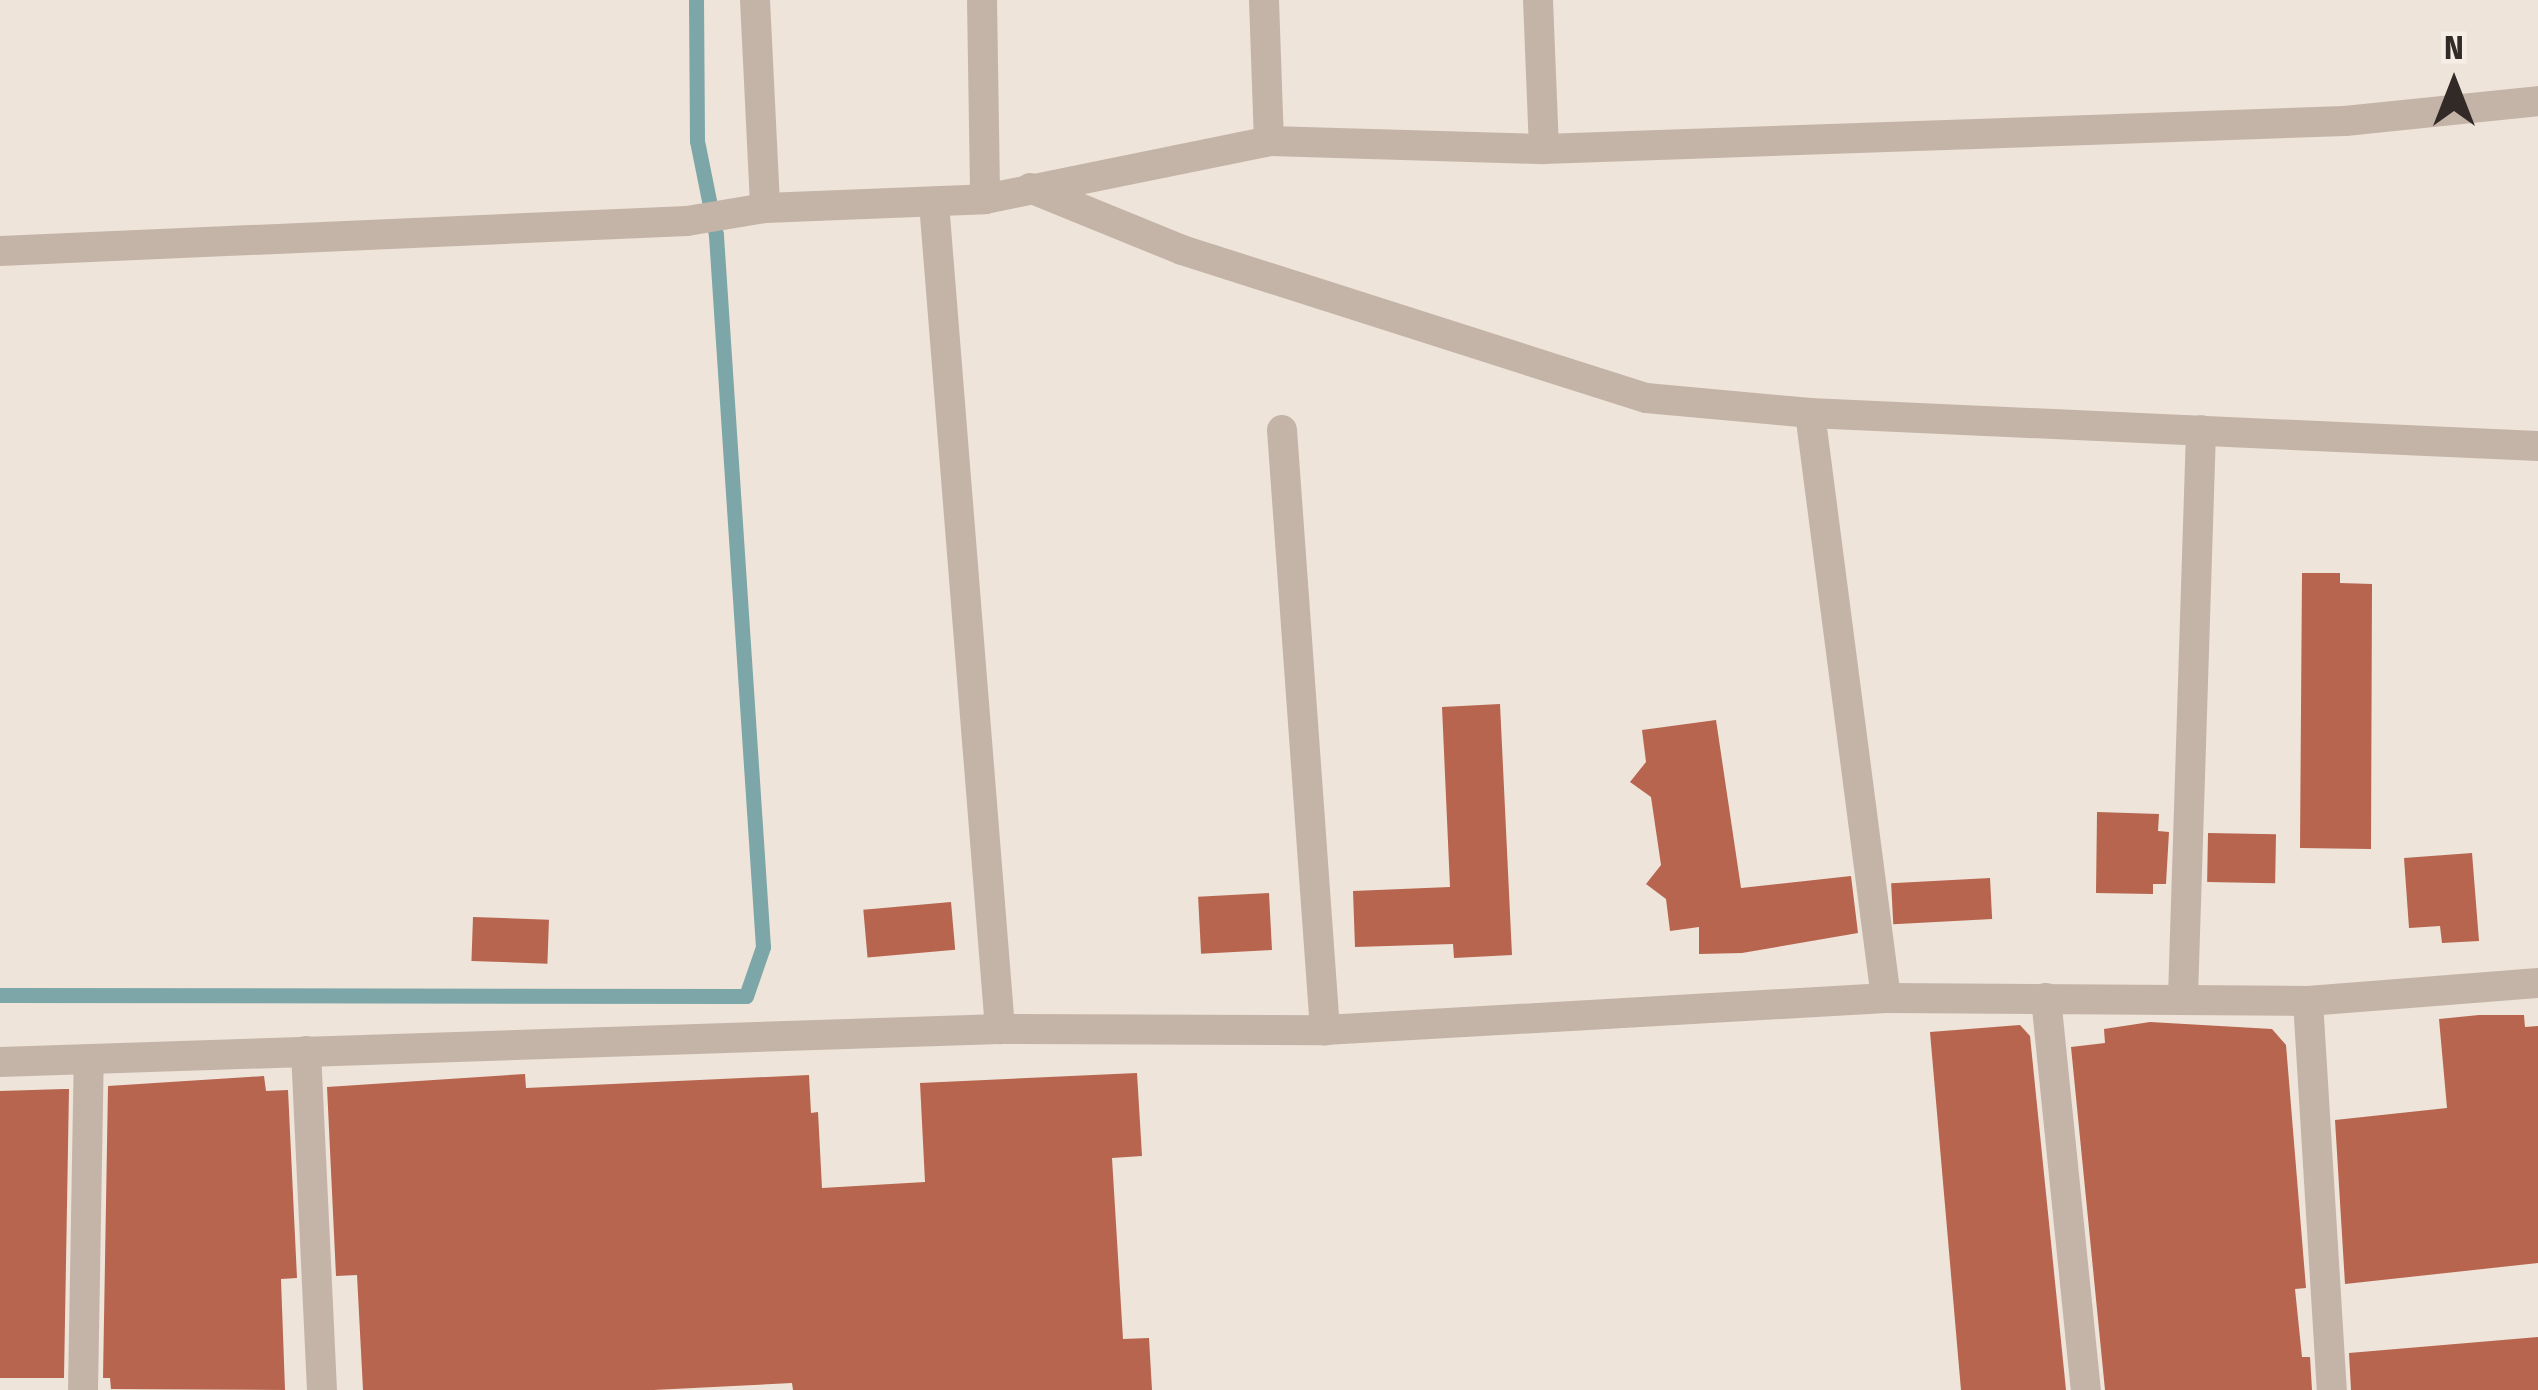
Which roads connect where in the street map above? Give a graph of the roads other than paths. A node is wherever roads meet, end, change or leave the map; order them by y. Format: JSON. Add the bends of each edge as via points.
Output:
{"nodes":[{"id":1,"x":755,"y":0,"type":"edge"},
{"id":2,"x":982,"y":0,"type":"edge"},
{"id":3,"x":1264,"y":0,"type":"edge"},
{"id":4,"x":1538,"y":0,"type":"edge"},
{"id":5,"x":2538,"y":101,"type":"edge"},
{"id":6,"x":1269,"y":141,"type":"junction"},
{"id":7,"x":1544,"y":149,"type":"junction"},
{"id":8,"x":1030,"y":188,"type":"junction"},
{"id":9,"x":985,"y":199,"type":"junction"},
{"id":10,"x":934,"y":203,"type":"junction"},
{"id":11,"x":765,"y":208,"type":"junction"},
{"id":12,"x":0,"y":251,"type":"edge"},
{"id":13,"x":1810,"y":413,"type":"junction"},
{"id":14,"x":1282,"y":430,"type":"dead end"},
{"id":15,"x":2201,"y":430,"type":"junction"},
{"id":16,"x":2538,"y":446,"type":"edge"},
{"id":17,"x":2538,"y":983,"type":"edge"},
{"id":18,"x":1886,"y":998,"type":"junction"},
{"id":19,"x":2046,"y":998,"type":"junction"},
{"id":20,"x":2183,"y":998,"type":"junction"},
{"id":21,"x":2308,"y":1001,"type":"junction"},
{"id":22,"x":1000,"y":1029,"type":"junction"},
{"id":23,"x":1325,"y":1030,"type":"junction"},
{"id":24,"x":306,"y":1052,"type":"junction"},
{"id":25,"x":89,"y":1061,"type":"junction"},
{"id":26,"x":0,"y":1062,"type":"edge"},
{"id":27,"x":83,"y":1390,"type":"edge"},
{"id":28,"x":322,"y":1390,"type":"edge"},
{"id":29,"x":2086,"y":1390,"type":"edge"},
{"id":30,"x":2332,"y":1390,"type":"edge"}],
"edges":[{"from":1,"to":11,"type":"street"},
{"from":2,"to":9,"type":"street"},
{"from":3,"to":6,"type":"street"},
{"from":4,"to":7,"type":"street"},
{"from":5,"to":7,"type":"street","via":[[2345,121]]},
{"from":6,"to":7,"type":"street"},
{"from":6,"to":8,"type":"street"},
{"from":8,"to":9,"type":"street"},
{"from":8,"to":13,"type":"street","via":[[1182,250],[1646,398]]},
{"from":9,"to":10,"type":"street"},
{"from":10,"to":11,"type":"street"},
{"from":10,"to":22,"type":"street"},
{"from":11,"to":12,"type":"street","via":[[687,221]]},
{"from":13,"to":15,"type":"street"},
{"from":13,"to":18,"type":"street"},
{"from":14,"to":23,"type":"street"},
{"from":15,"to":16,"type":"street"},
{"from":15,"to":20,"type":"street"},
{"from":17,"to":21,"type":"street"},
{"from":18,"to":19,"type":"street"},
{"from":18,"to":23,"type":"street"},
{"from":19,"to":20,"type":"street"},
{"from":19,"to":29,"type":"street"},
{"from":20,"to":21,"type":"street"},
{"from":21,"to":30,"type":"street"},
{"from":22,"to":23,"type":"street"},
{"from":22,"to":24,"type":"street"},
{"from":24,"to":25,"type":"street"},
{"from":24,"to":28,"type":"street"},
{"from":25,"to":26,"type":"street"},
{"from":25,"to":27,"type":"street"}]}
